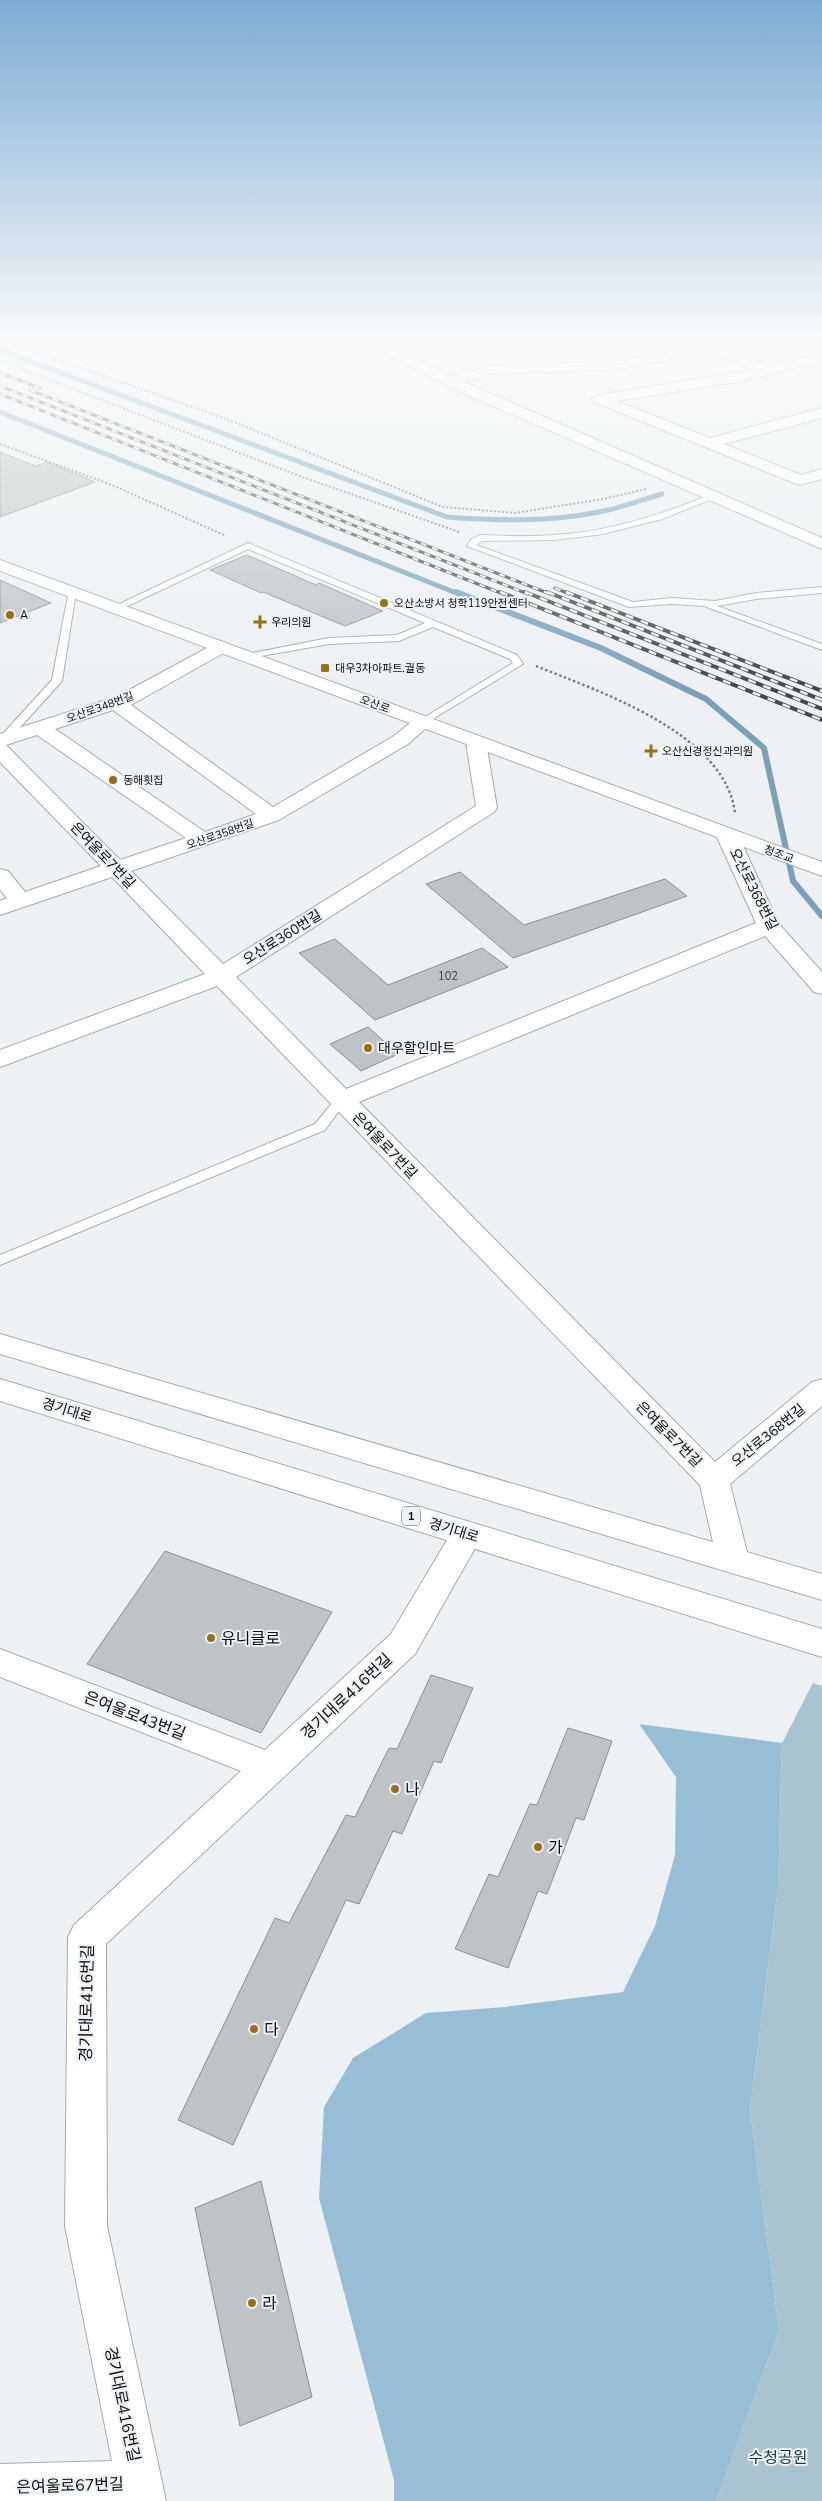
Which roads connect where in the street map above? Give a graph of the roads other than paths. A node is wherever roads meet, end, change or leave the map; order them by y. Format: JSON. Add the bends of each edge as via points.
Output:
{"nodes":[{"id":1,"x":616,"y":455,"type":"edge"},
{"id":2,"x":738,"y":455,"type":"edge"},
{"id":3,"x":822,"y":474,"type":"edge"},
{"id":4,"x":713,"y":497,"type":"junction"},
{"id":5,"x":814,"y":534,"type":"edge"},
{"id":6,"x":822,"y":544,"type":"edge"},
{"id":7,"x":0,"y":565,"type":"edge"},
{"id":8,"x":822,"y":590,"type":"edge"},
{"id":9,"x":72,"y":592,"type":"junction"},
{"id":10,"x":702,"y":604,"type":"junction"},
{"id":11,"x":116,"y":608,"type":"junction"},
{"id":12,"x":434,"y":623,"type":"junction"},
{"id":13,"x":220,"y":647,"type":"junction"},
{"id":14,"x":822,"y":647,"type":"edge"},
{"id":15,"x":247,"y":657,"type":"junction"},
{"id":16,"x":116,"y":703,"type":"junction"},
{"id":17,"x":423,"y":722,"type":"junction"},
{"id":18,"x":40,"y":728,"type":"junction"},
{"id":19,"x":476,"y":742,"type":"junction"},
{"id":20,"x":1,"y":744,"type":"edge"},
{"id":21,"x":272,"y":816,"type":"junction"},
{"id":22,"x":727,"y":835,"type":"junction"},
{"id":23,"x":203,"y":840,"type":"junction"},
{"id":24,"x":749,"y":843,"type":"joint"},
{"id":25,"x":815,"y":867,"type":"edge"},
{"id":26,"x":117,"y":870,"type":"junction"},
{"id":27,"x":0,"y":876,"type":"edge"},
{"id":28,"x":21,"y":901,"type":"junction"},
{"id":29,"x":0,"y":908,"type":"edge"},
{"id":30,"x":769,"y":926,"type":"junction"},
{"id":31,"x":221,"y":976,"type":"junction"},
{"id":32,"x":822,"y":986,"type":"edge"},
{"id":33,"x":0,"y":1059,"type":"edge"},
{"id":34,"x":341,"y":1100,"type":"junction"},
{"id":35,"x":0,"y":1260,"type":"edge"},
{"id":36,"x":0,"y":1344,"type":"edge"},
{"id":37,"x":0,"y":1390,"type":"edge"},
{"id":38,"x":822,"y":1390,"type":"edge"},
{"id":39,"x":714,"y":1480,"type":"junction"},
{"id":40,"x":467,"y":1534,"type":"junction"},
{"id":41,"x":733,"y":1560,"type":"junction"},
{"id":42,"x":822,"y":1587,"type":"edge"},
{"id":43,"x":822,"y":1643,"type":"edge"},
{"id":44,"x":0,"y":1663,"type":"edge"},
{"id":45,"x":270,"y":1767,"type":"junction"},
{"id":46,"x":0,"y":2487,"type":"edge"},
{"id":47,"x":141,"y":2492,"type":"edge"}],
"edges":[{"from":1,"to":4,"type":"street"},
{"from":2,"to":3,"type":"street","via":[[800,480]]},
{"from":4,"to":5,"type":"street"},
{"from":4,"to":10,"type":"lane","via":[[682,510],[602,531],[565,537],[481,538],[474,540],[471,546],[632,605],[672,601]]},
{"from":5,"to":6,"type":"street"},
{"from":7,"to":9,"type":"street","name":"오산로"},
{"from":8,"to":10,"type":"lane"},
{"from":9,"to":11,"type":"street","name":"오산로"},
{"from":9,"to":20,"type":"lane","via":[[57,681]]},
{"from":10,"to":14,"type":"lane"},
{"from":11,"to":12,"type":"lane","via":[[248,546]]},
{"from":11,"to":13,"type":"street","name":"오산로"},
{"from":12,"to":15,"type":"lane","via":[[399,638],[329,641]]},
{"from":12,"to":17,"type":"lane","via":[[514,656],[518,664]]},
{"from":13,"to":15,"type":"street","name":"오산로"},
{"from":13,"to":16,"type":"street","name":"오산로348번길"},
{"from":15,"to":17,"type":"street","name":"오산로"},
{"from":16,"to":18,"type":"street","name":"오산로348번길"},
{"from":16,"to":21,"type":"street"},
{"from":17,"to":19,"type":"street","name":"오산로"},
{"from":17,"to":21,"type":"street","name":"오산로358번길","via":[[401,740]]},
{"from":18,"to":20,"type":"street","name":"오산로348번길"},
{"from":18,"to":23,"type":"street"},
{"from":19,"to":22,"type":"street","name":"오산로"},
{"from":19,"to":31,"type":"street","name":"오산로360번길","via":[[486,808]]},
{"from":20,"to":26,"type":"street","name":"은여울로7번길"},
{"from":21,"to":23,"type":"street","name":"오산로358번길"},
{"from":22,"to":24,"type":"street","name":"오산로"},
{"from":22,"to":30,"type":"street","name":"오산로368번길"},
{"from":23,"to":26,"type":"street","name":"오산로358번길"},
{"from":24,"to":25,"type":"street","name":"청조교"},
{"from":26,"to":28,"type":"street","name":"오산로358번길"},
{"from":26,"to":31,"type":"street","name":"은여울로7번길"},
{"from":27,"to":28,"type":"street"},
{"from":28,"to":29,"type":"street","name":"오산로358번길"},
{"from":30,"to":32,"type":"street","name":"오산로368번길"},
{"from":30,"to":34,"type":"street"},
{"from":31,"to":33,"type":"street","name":"오산로360번길"},
{"from":31,"to":34,"type":"street","name":"은여울로7번길"},
{"from":34,"to":35,"type":"lane","via":[[320,1127]]},
{"from":34,"to":39,"type":"street","name":"은여울로7번길"},
{"from":36,"to":41,"type":"street"},
{"from":37,"to":40,"type":"street","name":"경기대로","number":"1"},
{"from":38,"to":39,"type":"street","name":"오산로368번길"},
{"from":39,"to":41,"type":"street"},
{"from":40,"to":43,"type":"street","name":"경기대로","number":"1"},
{"from":40,"to":45,"type":"street","name":"경기대로416번길","via":[[403,1644]]},
{"from":41,"to":42,"type":"street"},
{"from":44,"to":45,"type":"street","name":"은여울로43번길"},
{"from":45,"to":47,"type":"street","name":"경기대로416번길","via":[[88,1937],[86,2226]]},
{"from":46,"to":47,"type":"street","name":"은여울로67번길"}]}
